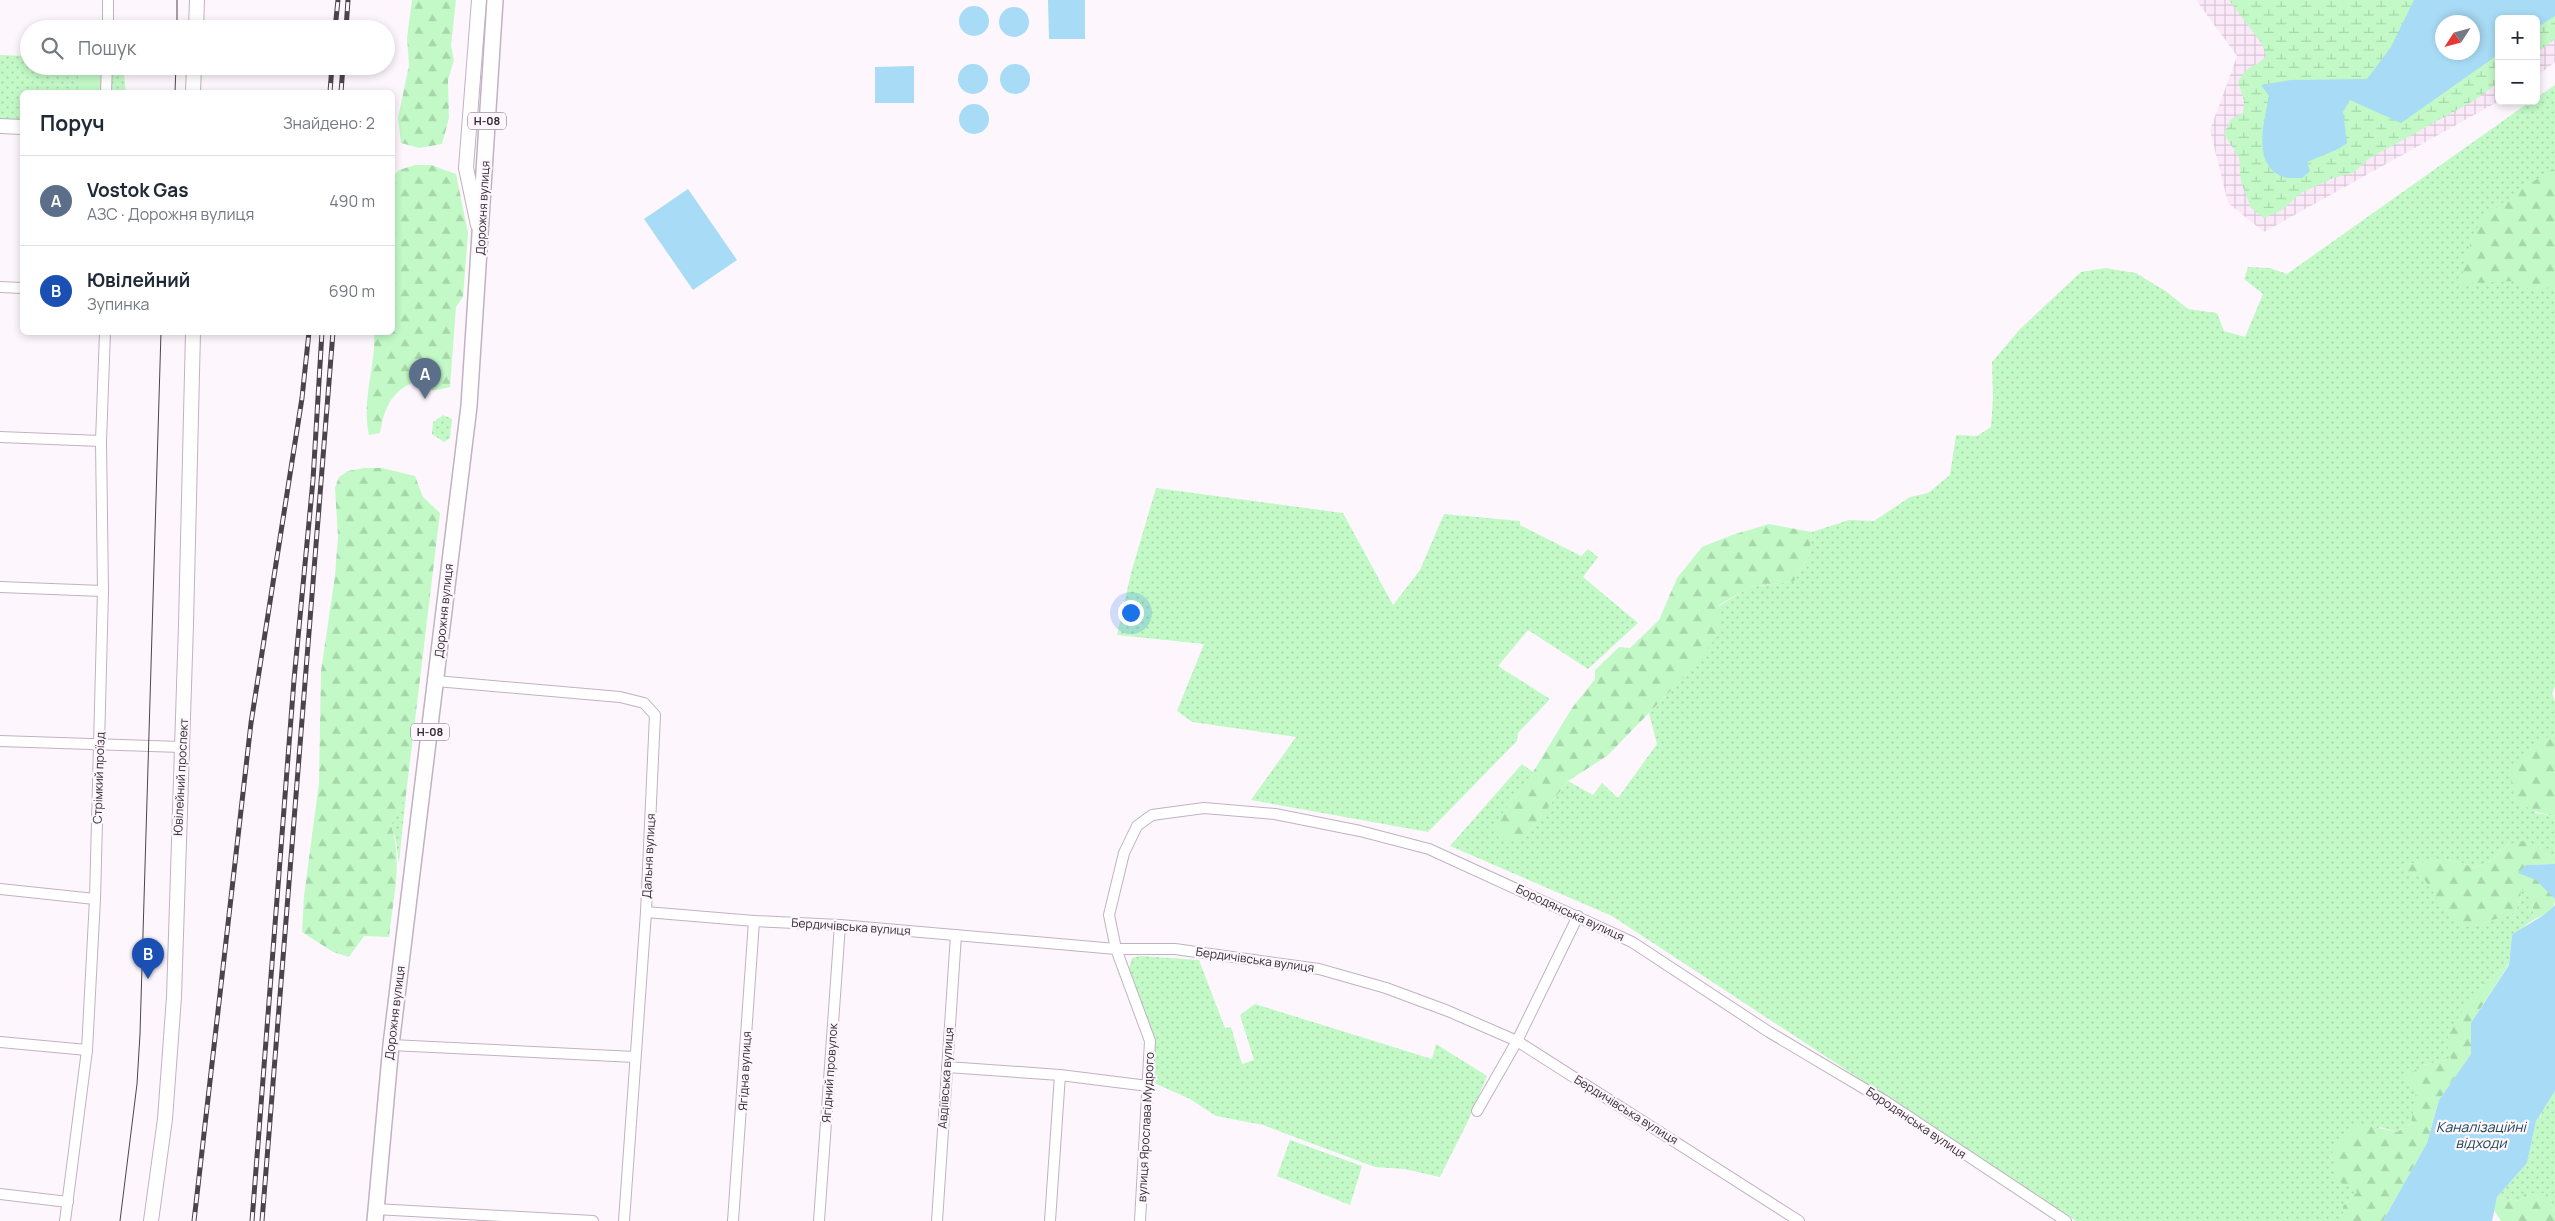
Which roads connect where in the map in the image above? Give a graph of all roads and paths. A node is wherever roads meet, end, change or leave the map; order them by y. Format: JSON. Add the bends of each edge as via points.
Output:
{"nodes":[{"id":1,"x":108,"y":0,"type":"edge"},
{"id":2,"x":197,"y":0,"type":"edge"},
{"id":3,"x":479,"y":0,"type":"edge"},
{"id":4,"x":495,"y":0,"type":"edge"},
{"id":5,"x":108,"y":20,"type":"edge"},
{"id":6,"x":196,"y":20,"type":"edge"},
{"id":7,"x":107,"y":75,"type":"edge"},
{"id":8,"x":194,"y":75,"type":"edge"},
{"id":9,"x":106,"y":90,"type":"edge"},
{"id":10,"x":193,"y":90,"type":"edge"},
{"id":11,"x":0,"y":126,"type":"edge"},
{"id":12,"x":20,"y":127,"type":"edge"},
{"id":13,"x":481,"y":242,"type":"junction"},
{"id":14,"x":0,"y":287,"type":"edge"},
{"id":15,"x":20,"y":288,"type":"edge"},
{"id":16,"x":105,"y":335,"type":"edge"},
{"id":17,"x":193,"y":335,"type":"edge"},
{"id":18,"x":0,"y":437,"type":"edge"},
{"id":19,"x":101,"y":441,"type":"junction"},
{"id":20,"x":0,"y":587,"type":"edge"},
{"id":21,"x":104,"y":591,"type":"junction"},
{"id":22,"x":436,"y":681,"type":"junction"},
{"id":23,"x":0,"y":741,"type":"edge"},
{"id":24,"x":100,"y":743,"type":"junction"},
{"id":25,"x":181,"y":747,"type":"junction"},
{"id":26,"x":0,"y":889,"type":"edge"},
{"id":27,"x":95,"y":899,"type":"junction"},
{"id":28,"x":646,"y":912,"type":"junction"},
{"id":29,"x":1578,"y":916,"type":"junction"},
{"id":30,"x":754,"y":921,"type":"junction"},
{"id":31,"x":840,"y":925,"type":"junction"},
{"id":32,"x":956,"y":935,"type":"junction"},
{"id":33,"x":1116,"y":949,"type":"junction"},
{"id":34,"x":1517,"y":1041,"type":"junction"},
{"id":35,"x":0,"y":1042,"type":"edge"},
{"id":36,"x":391,"y":1045,"type":"junction"},
{"id":37,"x":88,"y":1050,"type":"junction"},
{"id":38,"x":635,"y":1057,"type":"junction"},
{"id":39,"x":947,"y":1067,"type":"junction"},
{"id":40,"x":1060,"y":1075,"type":"junction"},
{"id":41,"x":1148,"y":1086,"type":"junction"},
{"id":42,"x":1477,"y":1111,"type":"dead end"},
{"id":43,"x":0,"y":1194,"type":"edge"},
{"id":44,"x":68,"y":1202,"type":"junction"},
{"id":45,"x":375,"y":1215,"type":"edge"},
{"id":46,"x":65,"y":1221,"type":"edge"},
{"id":47,"x":151,"y":1221,"type":"edge"},
{"id":48,"x":593,"y":1221,"type":"edge"},
{"id":49,"x":624,"y":1221,"type":"edge"},
{"id":50,"x":733,"y":1221,"type":"edge"},
{"id":51,"x":820,"y":1221,"type":"edge"},
{"id":52,"x":937,"y":1221,"type":"edge"},
{"id":53,"x":1050,"y":1221,"type":"edge"},
{"id":54,"x":1140,"y":1221,"type":"edge"},
{"id":55,"x":1799,"y":1221,"type":"edge"},
{"id":56,"x":2066,"y":1221,"type":"edge"}],
"edges":[{"from":1,"to":5,"type":"street"},
{"from":2,"to":6,"type":"main road"},
{"from":3,"to":13,"type":"main road","via":[[466,168]]},
{"from":4,"to":13,"type":"main road","name":"Дорожня вулиця","number":"Н-08"},
{"from":7,"to":9,"type":"street"},
{"from":8,"to":10,"type":"main road"},
{"from":11,"to":12,"type":"main road"},
{"from":13,"to":22,"type":"main road","name":"Дорожня вулиця","number":"Н-08","via":[[469,406]]},
{"from":14,"to":15,"type":"street"},
{"from":16,"to":19,"type":"street","name":"Стрімкий проїзд"},
{"from":17,"to":25,"type":"main road","name":"Ювілейний проспект"},
{"from":18,"to":19,"type":"street"},
{"from":19,"to":21,"type":"street","name":"Стрімкий проїзд"},
{"from":20,"to":21,"type":"street"},
{"from":21,"to":24,"type":"street","name":"Стрімкий проїзд"},
{"from":22,"to":28,"type":"street","name":"Дальня вулиця","via":[[620,697],[651,708],[655,715]]},
{"from":22,"to":36,"type":"main road","name":"Дорожня вулиця","number":"Н-08"},
{"from":23,"to":24,"type":"street"},
{"from":24,"to":25,"type":"street"},
{"from":24,"to":27,"type":"street","name":"Стрімкий проїзд"},
{"from":25,"to":47,"type":"main road","name":"Ювілейний проспект","via":[[174,997],[165,1119]]},
{"from":26,"to":27,"type":"street"},
{"from":27,"to":37,"type":"street","name":"Стрімкий проїзд"},
{"from":28,"to":30,"type":"street","name":"Бердичівська вулиця"},
{"from":28,"to":38,"type":"street","name":"Дальня вулиця"},
{"from":29,"to":33,"type":"street","name":"Бородянська вулиця","via":[[1429,849],[1294,818],[1204,808],[1152,816],[1137,826],[1130,837],[1109,916]]},
{"from":29,"to":34,"type":"street"},
{"from":29,"to":56,"type":"street","name":"Бородянська вулиця","via":[[1632,942],[1769,1032],[1885,1101]]},
{"from":30,"to":31,"type":"street","name":"Бердичівська вулиця"},
{"from":30,"to":50,"type":"street","name":"Ягідна вулиця"},
{"from":31,"to":32,"type":"street","name":"Бердичівська вулиця"},
{"from":31,"to":51,"type":"street","name":"Ягідний провулок"},
{"from":32,"to":33,"type":"street","name":"Бердичівська вулиця"},
{"from":32,"to":39,"type":"street","name":"Авдіївська вулиця"},
{"from":33,"to":34,"type":"street","name":"Бердичівська вулиця","via":[[1175,949],[1319,969],[1386,988]]},
{"from":33,"to":41,"type":"street","name":"вулиця Ярослава Мудрого","via":[[1150,1041]]},
{"from":34,"to":42,"type":"street"},
{"from":34,"to":55,"type":"street","name":"Бердичівська вулиця"},
{"from":35,"to":37,"type":"street"},
{"from":36,"to":38,"type":"street"},
{"from":36,"to":45,"type":"main road","name":"Дорожня вулиця","number":"Н-08"},
{"from":37,"to":44,"type":"street","name":"Стрімкий проїзд"},
{"from":38,"to":49,"type":"street","name":"Дальня вулиця"},
{"from":39,"to":40,"type":"street"},
{"from":39,"to":52,"type":"street","name":"Авдіївська вулиця"},
{"from":40,"to":41,"type":"street"},
{"from":40,"to":53,"type":"street"},
{"from":41,"to":54,"type":"street","name":"вулиця Ярослава Мудрого"},
{"from":43,"to":44,"type":"street"},
{"from":44,"to":46,"type":"street","name":"Стрімкий проїзд"},
{"from":45,"to":48,"type":"street"}]}
